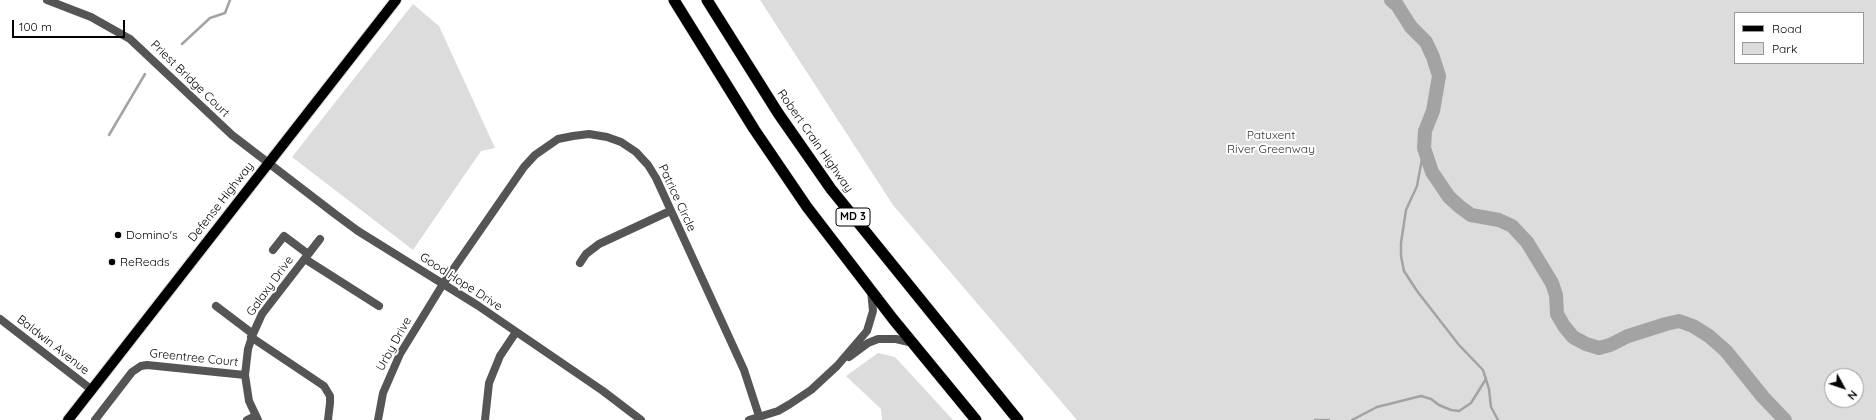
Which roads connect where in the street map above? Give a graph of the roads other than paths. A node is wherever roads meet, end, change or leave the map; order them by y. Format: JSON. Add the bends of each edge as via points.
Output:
{"nodes":[{"id":1,"x":47,"y":0,"type":"edge"},
{"id":2,"x":396,"y":0,"type":"edge"},
{"id":3,"x":674,"y":0,"type":"edge"},
{"id":4,"x":707,"y":0,"type":"edge"},
{"id":5,"x":268,"y":162,"type":"junction"},
{"id":6,"x":670,"y":211,"type":"junction"},
{"id":7,"x":320,"y":239,"type":"dead end"},
{"id":8,"x":273,"y":250,"type":"dead end"},
{"id":9,"x":306,"y":257,"type":"junction"},
{"id":10,"x":580,"y":263,"type":"dead end"},
{"id":11,"x":443,"y":284,"type":"junction"},
{"id":12,"x":871,"y":290,"type":"junction"},
{"id":13,"x":216,"y":306,"type":"dead end"},
{"id":14,"x":379,"y":306,"type":"dead end"},
{"id":15,"x":0,"y":319,"type":"edge"},
{"id":16,"x":516,"y":332,"type":"junction"},
{"id":17,"x":252,"y":335,"type":"junction"},
{"id":18,"x":914,"y":344,"type":"junction"},
{"id":19,"x":837,"y":366,"type":"junction"},
{"id":20,"x":245,"y":376,"type":"junction"},
{"id":21,"x":92,"y":390,"type":"junction"},
{"id":22,"x":759,"y":416,"type":"junction"},
{"id":23,"x":256,"y":418,"type":"edge"},
{"id":24,"x":68,"y":420,"type":"edge"},
{"id":25,"x":95,"y":420,"type":"edge"},
{"id":26,"x":247,"y":420,"type":"edge"},
{"id":27,"x":328,"y":420,"type":"edge"},
{"id":28,"x":378,"y":420,"type":"edge"},
{"id":29,"x":485,"y":420,"type":"edge"},
{"id":30,"x":641,"y":420,"type":"edge"},
{"id":31,"x":749,"y":420,"type":"edge"},
{"id":32,"x":976,"y":420,"type":"edge"},
{"id":33,"x":1018,"y":420,"type":"edge"}],
"edges":[{"from":1,"to":5,"type":"street","name":"Priest Bridge Court","via":[[91,17],[130,39],[217,122]]},
{"from":2,"to":5,"type":"main road","name":"Defense Highway"},
{"from":3,"to":12,"type":"highway","number":"MD 3","via":[[784,175]]},
{"from":4,"to":33,"type":"highway","name":"Robert Crain Highway","number":"MD 3","via":[[778,113],[832,189]]},
{"from":5,"to":11,"type":"street","name":"Good Hope Drive","via":[[358,231]]},
{"from":5,"to":21,"type":"main road","name":"Defense Highway"},
{"from":6,"to":10,"type":"street","via":[[599,244],[586,254]]},
{"from":6,"to":11,"type":"street","name":"Patrice Circle","via":[[648,165],[636,152],[621,142],[607,136],[590,134],[558,140],[535,155],[524,167]]},
{"from":6,"to":22,"type":"street","name":"Patrice Circle","via":[[744,370]]},
{"from":7,"to":9,"type":"street","name":"Galaxy Drive"},
{"from":8,"to":9,"type":"street","via":[[284,236]]},
{"from":9,"to":14,"type":"street"},
{"from":9,"to":17,"type":"street","name":"Galaxy Drive","via":[[262,314]]},
{"from":11,"to":16,"type":"street","name":"Good Hope Drive"},
{"from":11,"to":28,"type":"street","name":"Urby Drive","via":[[390,374]]},
{"from":12,"to":18,"type":"highway","number":"MD 3"},
{"from":12,"to":19,"type":"street","via":[[873,311],[867,331]]},
{"from":13,"to":17,"type":"street"},
{"from":15,"to":21,"type":"street","name":"Baldwin Avenue"},
{"from":16,"to":29,"type":"street","via":[[500,356],[491,376]]},
{"from":16,"to":30,"type":"street","name":"Good Hope Drive"},
{"from":17,"to":20,"type":"street","name":"Galaxy Drive"},
{"from":17,"to":27,"type":"street","via":[[324,386],[330,396]]},
{"from":18,"to":19,"type":"street","via":[[896,339],[878,339],[868,343]]},
{"from":18,"to":32,"type":"highway","number":"MD 3"},
{"from":19,"to":22,"type":"street","via":[[796,401],[778,411]]},
{"from":20,"to":23,"type":"street","name":"Galaxy Drive","via":[[249,401]]},
{"from":20,"to":25,"type":"street","name":"Greentree Court","via":[[141,366],[132,372]]},
{"from":21,"to":24,"type":"main road","name":"Defense Highway"},
{"from":22,"to":31,"type":"street"},
{"from":23,"to":26,"type":"street"}]}
